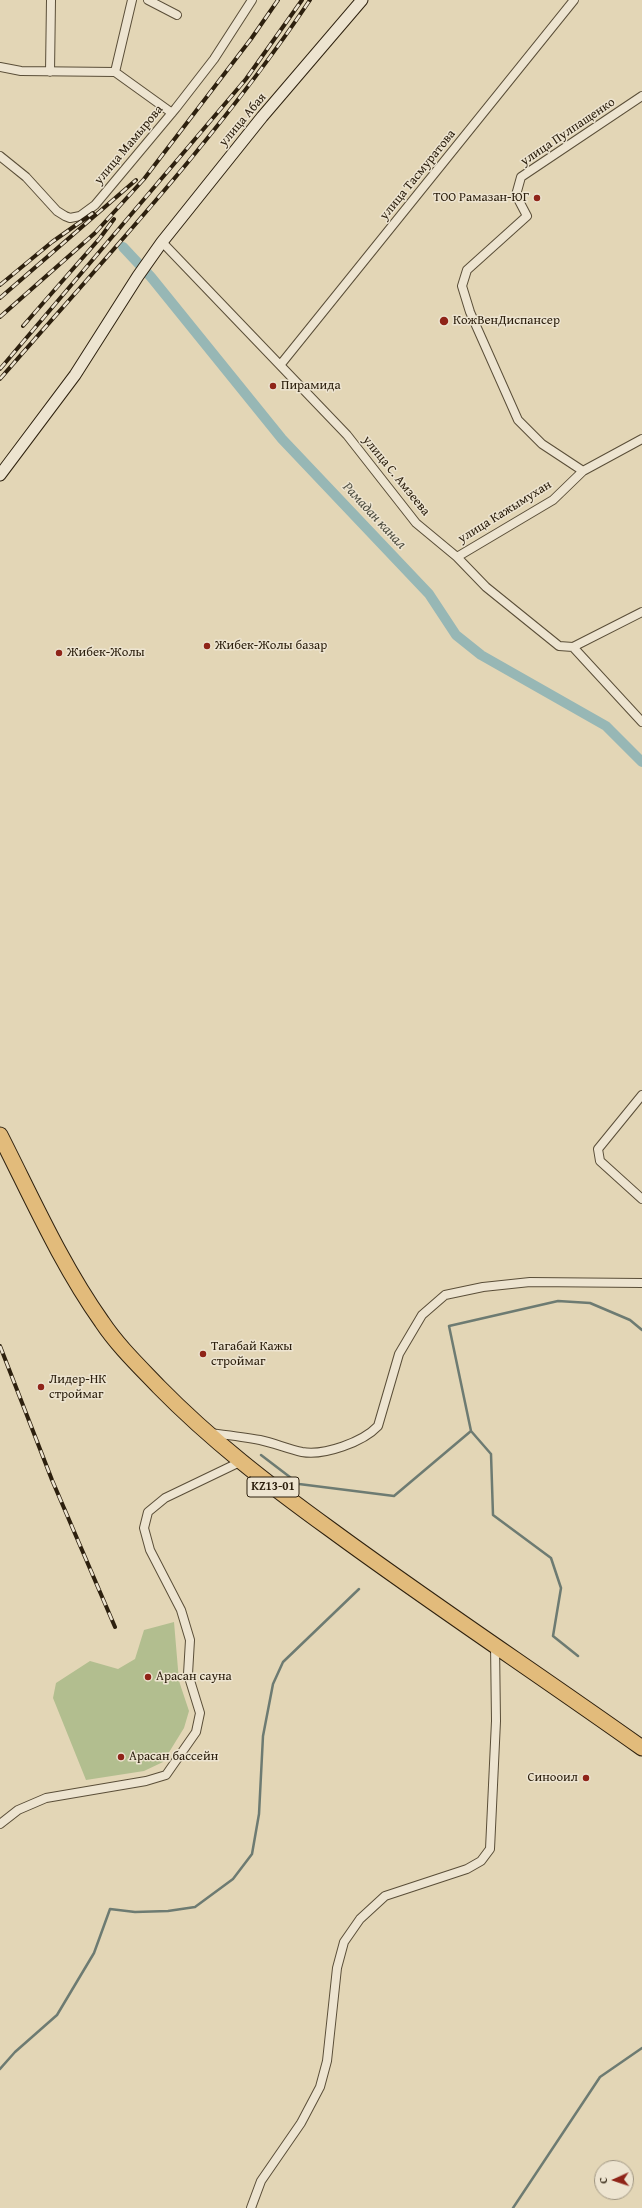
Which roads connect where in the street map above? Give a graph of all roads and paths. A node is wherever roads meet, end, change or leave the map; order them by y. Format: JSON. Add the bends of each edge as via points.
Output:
{"nodes":[{"id":1,"x":51,"y":0,"type":"edge"},
{"id":2,"x":132,"y":0,"type":"edge"},
{"id":3,"x":148,"y":0,"type":"edge"},
{"id":4,"x":252,"y":0,"type":"edge"},
{"id":5,"x":362,"y":0,"type":"edge"},
{"id":6,"x":574,"y":0,"type":"edge"},
{"id":7,"x":177,"y":15,"type":"dead end"},
{"id":8,"x":0,"y":67,"type":"edge"},
{"id":9,"x":50,"y":72,"type":"junction"},
{"id":10,"x":115,"y":72,"type":"junction"},
{"id":11,"x":642,"y":96,"type":"edge"},
{"id":12,"x":172,"y":113,"type":"junction"},
{"id":13,"x":0,"y":156,"type":"edge"},
{"id":14,"x":162,"y":242,"type":"junction"},
{"id":15,"x":281,"y":364,"type":"junction"},
{"id":16,"x":642,"y":440,"type":"edge"},
{"id":17,"x":583,"y":471,"type":"junction"},
{"id":18,"x":0,"y":475,"type":"edge"},
{"id":19,"x":457,"y":557,"type":"junction"},
{"id":20,"x":642,"y":612,"type":"edge"},
{"id":21,"x":573,"y":646,"type":"junction"},
{"id":22,"x":642,"y":722,"type":"edge"},
{"id":23,"x":642,"y":1095,"type":"edge"},
{"id":24,"x":0,"y":1135,"type":"edge"},
{"id":25,"x":642,"y":1199,"type":"edge"},
{"id":26,"x":642,"y":1283,"type":"edge"},
{"id":27,"x":208,"y":1433,"type":"junction"},
{"id":28,"x":240,"y":1462,"type":"junction"},
{"id":29,"x":495,"y":1644,"type":"junction"},
{"id":30,"x":642,"y":1748,"type":"edge"},
{"id":31,"x":0,"y":1824,"type":"edge"},
{"id":32,"x":251,"y":2208,"type":"edge"}],
"edges":[{"from":1,"to":9,"type":"street"},
{"from":2,"to":10,"type":"street"},
{"from":3,"to":7,"type":"street"},
{"from":4,"to":12,"type":"street","name":"улица Мамырова","via":[[214,59]]},
{"from":5,"to":14,"type":"main road","name":"улица Абая","via":[[262,117]]},
{"from":6,"to":15,"type":"street","name":"улица Тасмуратова"},
{"from":8,"to":9,"type":"street"},
{"from":9,"to":10,"type":"street"},
{"from":10,"to":12,"type":"street"},
{"from":11,"to":17,"type":"street","name":"улица Пулпащенко","via":[[522,178],[516,195],[527,216],[467,270],[462,286],[470,312],[518,420],[542,444]]},
{"from":12,"to":13,"type":"street","name":"улица Мамырова","via":[[95,205],[76,218],[57,212],[26,177]]},
{"from":14,"to":15,"type":"street","name":"улица С. Амзеева"},
{"from":14,"to":18,"type":"main road","name":"улица Абая","via":[[75,375]]},
{"from":15,"to":19,"type":"street","name":"улица С. Амзеева","via":[[347,435],[416,523]]},
{"from":16,"to":17,"type":"street","name":"улица Кажымухан"},
{"from":17,"to":19,"type":"street","name":"улица Кажымухан","via":[[553,500]]},
{"from":19,"to":21,"type":"street","name":"улица С. Амзеева","via":[[486,587],[559,646]]},
{"from":20,"to":21,"type":"street"},
{"from":21,"to":22,"type":"street"},
{"from":23,"to":25,"type":"street","via":[[598,1149],[600,1161]]},
{"from":24,"to":27,"type":"highway","number":"KZ13-01","via":[[69,1270],[102,1323],[131,1358],[184,1413]]},
{"from":26,"to":27,"type":"street","via":[[530,1282],[482,1287],[446,1295],[422,1315],[399,1354],[378,1426],[371,1434],[357,1441],[318,1452],[301,1452],[281,1444]]},
{"from":27,"to":28,"type":"highway","number":"KZ13-01"},
{"from":28,"to":29,"type":"highway","number":"KZ13-01","via":[[391,1574]]},
{"from":28,"to":31,"type":"street","via":[[165,1498],[148,1512],[144,1528],[150,1550],[181,1610],[190,1640],[188,1674],[200,1713],[196,1732],[166,1775],[146,1781],[46,1798],[18,1810]]},
{"from":29,"to":30,"type":"highway","number":"KZ13-01"},
{"from":29,"to":32,"type":"street","via":[[496,1721],[490,1849],[481,1861],[467,1869],[385,1896],[348,1934],[337,1968],[331,2037],[320,2087],[301,2123],[261,2181]]}]}
